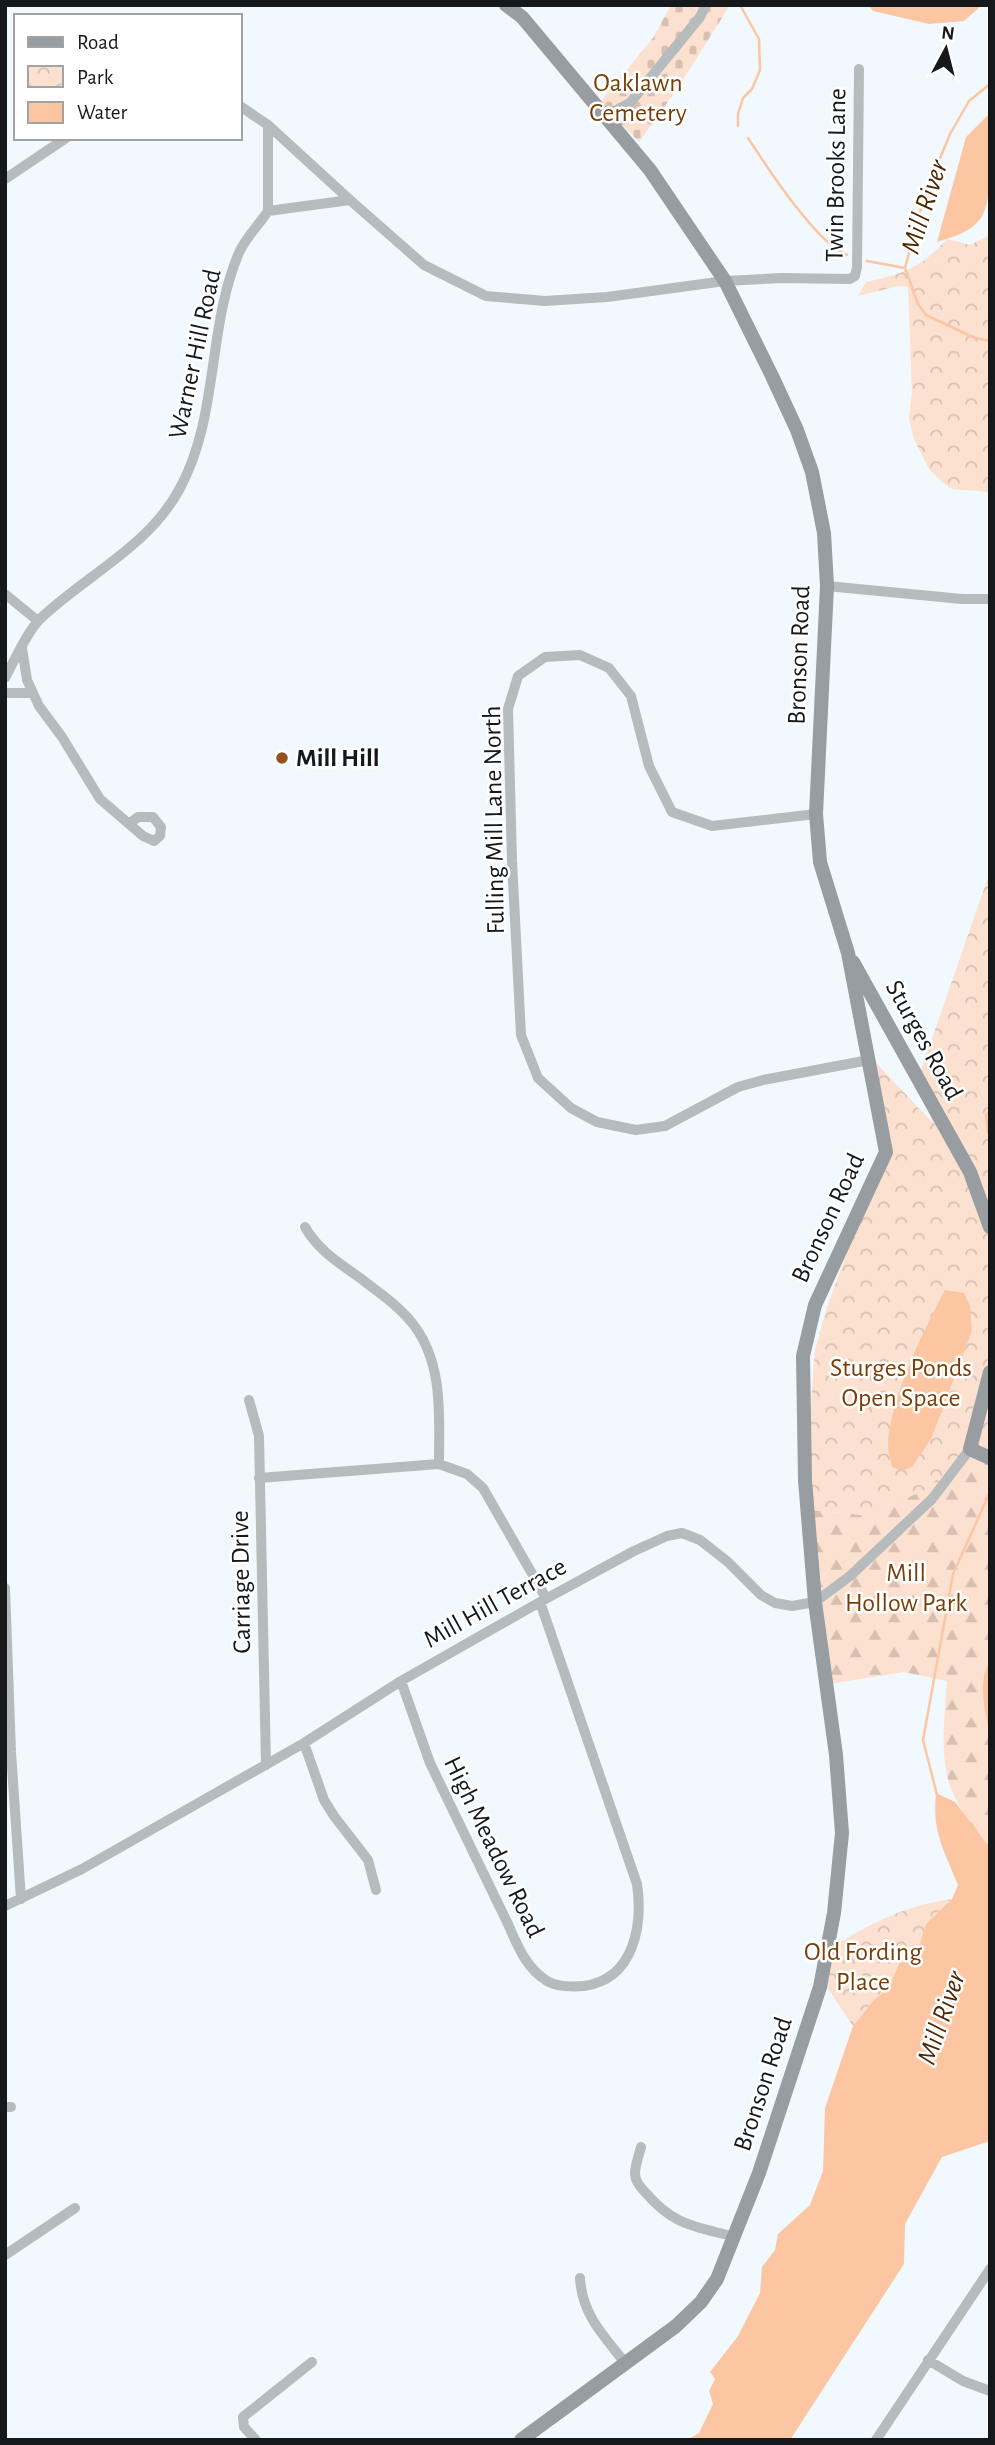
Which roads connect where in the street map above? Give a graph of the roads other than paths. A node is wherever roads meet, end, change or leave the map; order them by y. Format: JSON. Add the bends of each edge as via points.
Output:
{"nodes":[{"id":1,"x":506,"y":5,"type":"edge"},
{"id":2,"x":706,"y":5,"type":"edge"},
{"id":3,"x":859,"y":69,"type":"dead end"},
{"id":4,"x":242,"y":107,"type":"edge"},
{"id":5,"x":610,"y":122,"type":"junction"},
{"id":6,"x":268,"y":125,"type":"junction"},
{"id":7,"x":63,"y":140,"type":"edge"},
{"id":8,"x":5,"y":179,"type":"edge"},
{"id":9,"x":350,"y":200,"type":"junction"},
{"id":10,"x":268,"y":211,"type":"junction"},
{"id":11,"x":725,"y":281,"type":"junction"},
{"id":12,"x":827,"y":586,"type":"junction"},
{"id":13,"x":5,"y":594,"type":"edge"},
{"id":14,"x":990,"y":599,"type":"edge"},
{"id":15,"x":38,"y":621,"type":"junction"},
{"id":16,"x":22,"y":648,"type":"junction"},
{"id":17,"x":5,"y":678,"type":"edge"},
{"id":18,"x":5,"y":693,"type":"edge"},
{"id":19,"x":33,"y":693,"type":"junction"},
{"id":20,"x":816,"y":814,"type":"junction"},
{"id":21,"x":129,"y":824,"type":"dead end"},
{"id":22,"x":848,"y":953,"type":"junction"},
{"id":23,"x":869,"y":1060,"type":"junction"},
{"id":24,"x":305,"y":1227,"type":"dead end"},
{"id":25,"x":990,"y":1227,"type":"edge"},
{"id":26,"x":990,"y":1373,"type":"edge"},
{"id":27,"x":249,"y":1400,"type":"dead end"},
{"id":28,"x":970,"y":1449,"type":"junction"},
{"id":29,"x":987,"y":1457,"type":"edge"},
{"id":30,"x":439,"y":1465,"type":"junction"},
{"id":31,"x":259,"y":1478,"type":"junction"},
{"id":32,"x":5,"y":1588,"type":"edge"},
{"id":33,"x":543,"y":1600,"type":"junction"},
{"id":34,"x":815,"y":1602,"type":"junction"},
{"id":35,"x":401,"y":1681,"type":"junction"},
{"id":36,"x":304,"y":1743,"type":"junction"},
{"id":37,"x":8,"y":1752,"type":"edge"},
{"id":38,"x":266,"y":1765,"type":"junction"},
{"id":39,"x":376,"y":1890,"type":"dead end"},
{"id":40,"x":22,"y":1899,"type":"junction"},
{"id":41,"x":5,"y":1906,"type":"edge"},
{"id":42,"x":641,"y":2147,"type":"dead end"},
{"id":43,"x":75,"y":2207,"type":"dead end"},
{"id":44,"x":735,"y":2237,"type":"junction"},
{"id":45,"x":5,"y":2255,"type":"edge"},
{"id":46,"x":990,"y":2269,"type":"edge"},
{"id":47,"x":580,"y":2278,"type":"dead end"},
{"id":48,"x":928,"y":2360,"type":"junction"},
{"id":49,"x":312,"y":2362,"type":"dead end"},
{"id":50,"x":626,"y":2364,"type":"junction"},
{"id":51,"x":990,"y":2391,"type":"edge"},
{"id":52,"x":256,"y":2440,"type":"edge"},
{"id":53,"x":521,"y":2440,"type":"edge"},
{"id":54,"x":877,"y":2440,"type":"edge"}],
"edges":[{"from":1,"to":5,"type":"main road","name":"Bronson Road","via":[[522,17]]},
{"from":2,"to":5,"type":"street"},
{"from":3,"to":11,"type":"street","name":"Twin Brooks Lane","via":[[855,276]]},
{"from":4,"to":6,"type":"street"},
{"from":5,"to":11,"type":"main road","name":"Bronson Road","via":[[650,170]]},
{"from":6,"to":9,"type":"street"},
{"from":6,"to":10,"type":"street"},
{"from":7,"to":8,"type":"street"},
{"from":9,"to":10,"type":"street"},
{"from":9,"to":11,"type":"street","via":[[424,265],[486,296],[607,297]]},
{"from":10,"to":15,"type":"street","name":"Warner Hill Road","via":[[239,251],[228,283],[195,456],[178,492],[155,525]]},
{"from":11,"to":12,"type":"main road","name":"Bronson Road","via":[[797,430],[812,472],[824,533]]},
{"from":12,"to":14,"type":"street"},
{"from":12,"to":20,"type":"main road","name":"Bronson Road"},
{"from":13,"to":15,"type":"street"},
{"from":15,"to":16,"type":"street","name":"Warner Hill Road"},
{"from":16,"to":17,"type":"street","name":"Warner Hill Road"},
{"from":16,"to":19,"type":"street"},
{"from":18,"to":19,"type":"street"},
{"from":19,"to":21,"type":"street","via":[[100,799]]},
{"from":20,"to":22,"type":"main road","name":"Bronson Road","via":[[820,862]]},
{"from":20,"to":23,"type":"street","name":"Fulling Mill Lane North","via":[[712,826],[672,812],[649,766],[631,696],[608,667],[580,655],[545,657],[518,676],[508,709],[521,1035],[538,1078],[570,1108],[597,1122],[636,1130],[665,1126],[738,1087]]},
{"from":22,"to":23,"type":"main road","name":"Bronson Road"},
{"from":22,"to":25,"type":"main road","name":"Sturges Road","via":[[970,1172]]},
{"from":23,"to":34,"type":"main road","name":"Bronson Road","via":[[886,1152],[815,1306],[803,1356],[805,1480]]},
{"from":24,"to":30,"type":"street","via":[[315,1244],[394,1304],[417,1331],[436,1380]]},
{"from":26,"to":28,"type":"main road"},
{"from":27,"to":31,"type":"street","name":"Carriage Drive","via":[[259,1436]]},
{"from":28,"to":29,"type":"main road"},
{"from":28,"to":34,"type":"street","via":[[932,1499],[850,1576]]},
{"from":30,"to":31,"type":"street"},
{"from":30,"to":33,"type":"street","name":"High Meadow Road","via":[[467,1474],[483,1488]]},
{"from":31,"to":38,"type":"street","name":"Carriage Drive"},
{"from":32,"to":37,"type":"street"},
{"from":33,"to":34,"type":"street","name":"Mill Hill Terrace","via":[[634,1550],[682,1533],[714,1550],[772,1601],[792,1606]]},
{"from":33,"to":35,"type":"street","name":"Mill Hill Terrace"},
{"from":33,"to":35,"type":"street","name":"High Meadow Road","via":[[637,1884],[634,1945],[618,1970],[604,1980],[570,1987],[553,1983],[533,1969],[519,1951],[430,1763]]},
{"from":34,"to":44,"type":"main road","name":"Bronson Road","via":[[842,1833],[835,1900],[820,1987]]},
{"from":35,"to":36,"type":"street","name":"Mill Hill Terrace"},
{"from":36,"to":38,"type":"street","name":"Mill Hill Terrace"},
{"from":36,"to":39,"type":"street","via":[[324,1800],[368,1860]]},
{"from":37,"to":40,"type":"street"},
{"from":38,"to":40,"type":"street","name":"Mill Hill Terrace"},
{"from":40,"to":41,"type":"street","name":"Mill Hill Terrace"},
{"from":42,"to":44,"type":"street","via":[[635,2179],[656,2206],[681,2222]]},
{"from":43,"to":45,"type":"street"},
{"from":44,"to":50,"type":"main road","name":"Bronson Road","via":[[717,2280],[701,2302]]},
{"from":46,"to":48,"type":"street"},
{"from":47,"to":50,"type":"street","via":[[591,2320]]},
{"from":48,"to":51,"type":"street"},
{"from":48,"to":54,"type":"street"},
{"from":49,"to":52,"type":"street","via":[[243,2417],[244,2427]]},
{"from":50,"to":53,"type":"main road","name":"Bronson Road"}]}
